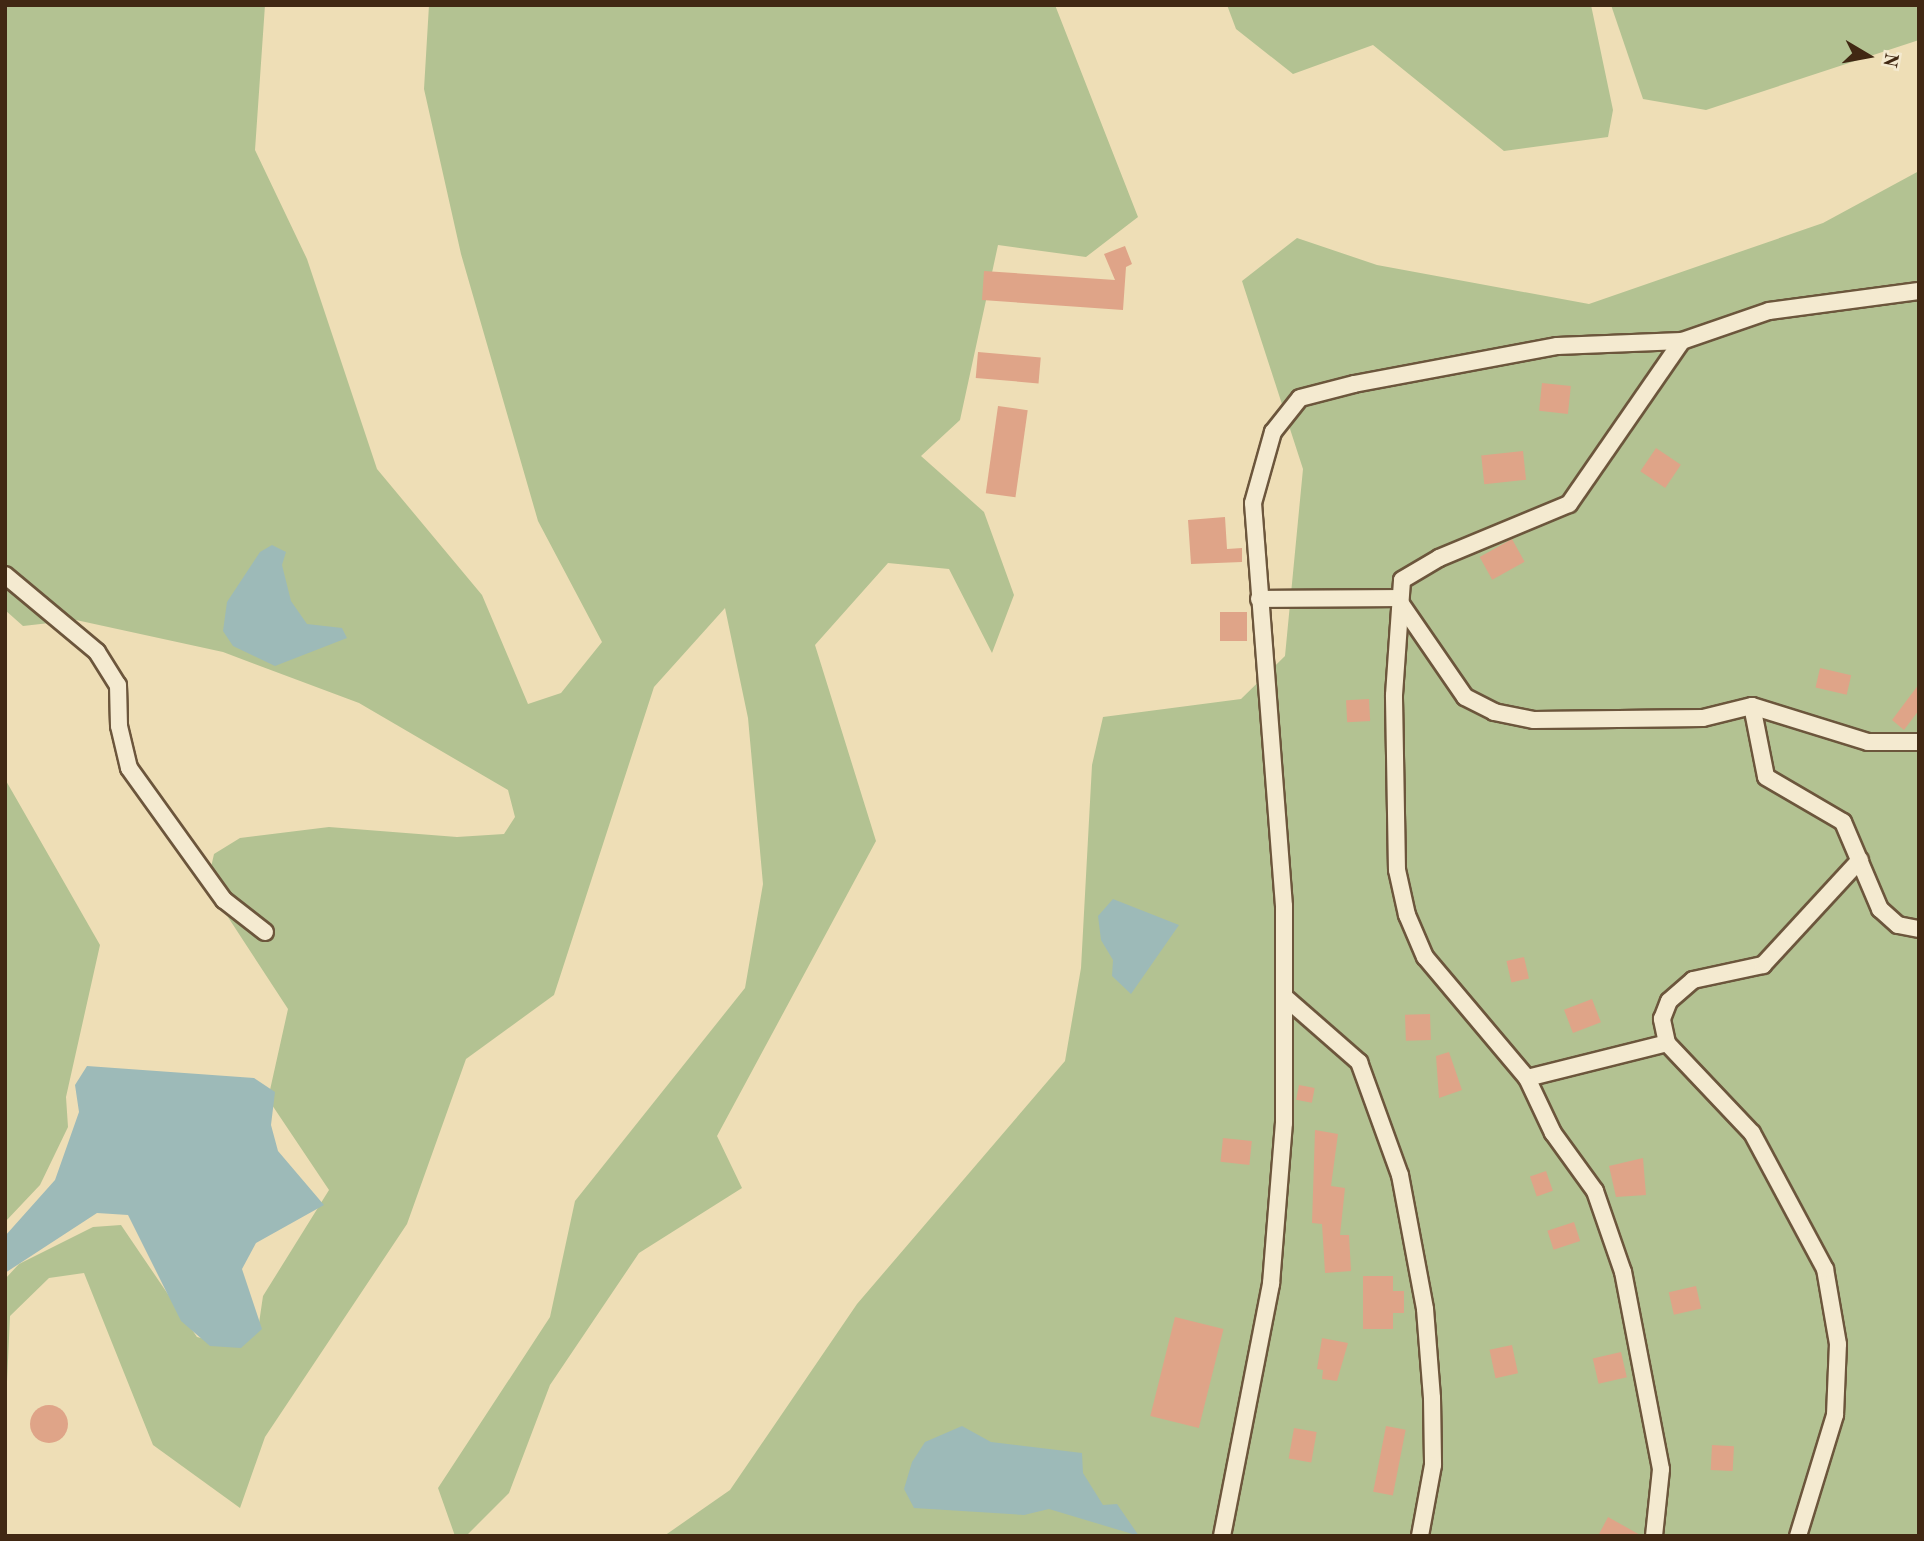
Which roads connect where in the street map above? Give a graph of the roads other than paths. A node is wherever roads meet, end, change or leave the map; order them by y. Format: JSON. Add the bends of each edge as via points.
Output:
{"nodes":[{"id":1,"x":1919,"y":291,"type":"edge"},
{"id":2,"x":1682,"y":341,"type":"junction"},
{"id":3,"x":5,"y":575,"type":"edge"},
{"id":4,"x":1397,"y":598,"type":"junction"},
{"id":5,"x":1259,"y":599,"type":"junction"},
{"id":6,"x":1752,"y":706,"type":"junction"},
{"id":7,"x":1919,"y":742,"type":"edge"},
{"id":8,"x":1860,"y":860,"type":"junction"},
{"id":9,"x":1919,"y":929,"type":"edge"},
{"id":10,"x":265,"y":932,"type":"dead end"},
{"id":11,"x":1287,"y":999,"type":"junction"},
{"id":12,"x":1667,"y":1043,"type":"junction"},
{"id":13,"x":1527,"y":1078,"type":"junction"},
{"id":14,"x":1222,"y":1536,"type":"edge"},
{"id":15,"x":1420,"y":1536,"type":"edge"},
{"id":16,"x":1654,"y":1536,"type":"edge"},
{"id":17,"x":1798,"y":1536,"type":"edge"}],
"edges":[{"from":1,"to":2,"type":"street","via":[[1769,311]]},
{"from":2,"to":4,"type":"street","via":[[1569,504],[1439,558],[1402,580]]},
{"from":2,"to":5,"type":"street","via":[[1557,346],[1300,398],[1260,462],[1253,503]]},
{"from":3,"to":10,"type":"street","via":[[97,652],[118,685],[130,768],[223,900]]},
{"from":4,"to":5,"type":"street"},
{"from":4,"to":6,"type":"street","via":[[1465,697],[1494,712],[1534,720],[1703,718]]},
{"from":4,"to":13,"type":"street","via":[[1397,870],[1407,915],[1425,957]]},
{"from":5,"to":11,"type":"street"},
{"from":6,"to":7,"type":"street","via":[[1868,742]]},
{"from":6,"to":8,"type":"street","via":[[1766,777],[1843,822]]},
{"from":8,"to":9,"type":"street","via":[[1880,909],[1898,925]]},
{"from":8,"to":12,"type":"street","via":[[1763,965],[1681,988],[1662,1019]]},
{"from":11,"to":14,"type":"street","via":[[1270,1284]]},
{"from":11,"to":15,"type":"street","via":[[1359,1062],[1403,1187],[1425,1309],[1432,1398],[1433,1465]]},
{"from":12,"to":13,"type":"street"},
{"from":12,"to":17,"type":"street","via":[[1752,1133],[1825,1269],[1838,1344],[1835,1415]]},
{"from":13,"to":16,"type":"street","via":[[1553,1133],[1595,1191],[1623,1272],[1661,1469]]}]}
